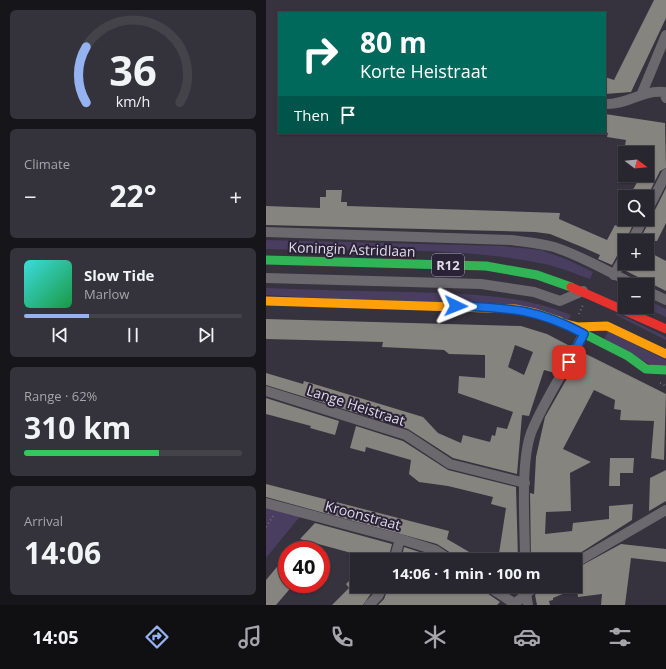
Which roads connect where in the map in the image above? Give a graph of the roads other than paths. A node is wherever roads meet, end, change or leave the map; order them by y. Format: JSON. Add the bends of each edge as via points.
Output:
{"nodes":[{"id":1,"x":666,"y":35,"type":"edge"},
{"id":2,"x":642,"y":93,"type":"junction"},
{"id":3,"x":666,"y":98,"type":"edge"},
{"id":4,"x":606,"y":104,"type":"edge"},
{"id":5,"x":666,"y":174,"type":"edge"},
{"id":6,"x":654,"y":197,"type":"edge"},
{"id":7,"x":266,"y":232,"type":"edge"},
{"id":8,"x":266,"y":260,"type":"edge"},
{"id":9,"x":618,"y":268,"type":"edge"},
{"id":10,"x":614,"y":275,"type":"junction"},
{"id":11,"x":266,"y":278,"type":"edge"},
{"id":12,"x":621,"y":278,"type":"edge"},
{"id":13,"x":583,"y":291,"type":"junction"},
{"id":14,"x":654,"y":294,"type":"edge"},
{"id":15,"x":666,"y":300,"type":"edge"},
{"id":16,"x":266,"y":301,"type":"edge"},
{"id":17,"x":566,"y":324,"type":"junction"},
{"id":18,"x":666,"y":329,"type":"edge"},
{"id":19,"x":584,"y":334,"type":"junction"},
{"id":20,"x":666,"y":354,"type":"edge"},
{"id":21,"x":665,"y":371,"type":"edge"},
{"id":22,"x":266,"y":391,"type":"edge"},
{"id":23,"x":525,"y":483,"type":"junction"},
{"id":24,"x":266,"y":503,"type":"edge"},
{"id":25,"x":666,"y":510,"type":"edge"},
{"id":26,"x":400,"y":539,"type":"junction"},
{"id":27,"x":396,"y":553,"type":"edge"},
{"id":28,"x":440,"y":553,"type":"edge"},
{"id":29,"x":525,"y":553,"type":"edge"},
{"id":30,"x":582,"y":559,"type":"edge"},
{"id":31,"x":380,"y":593,"type":"edge"},
{"id":32,"x":498,"y":593,"type":"edge"},
{"id":33,"x":523,"y":593,"type":"edge"},
{"id":34,"x":526,"y":593,"type":"edge"},
{"id":35,"x":514,"y":604,"type":"edge"},
{"id":36,"x":369,"y":605,"type":"edge"},
{"id":37,"x":528,"y":605,"type":"edge"}],
"edges":[{"from":1,"to":2,"type":"street"},
{"from":2,"to":3,"type":"street","via":[[664,92]]},
{"from":2,"to":4,"type":"street","via":[[616,104]]},
{"from":5,"to":6,"type":"street"},
{"from":7,"to":10,"type":"street","name":"Koningin Astridlaan","via":[[511,240],[554,247]]},
{"from":8,"to":13,"type":"main road","name":"Koningin Astridlaan","number":"R12","via":[[486,266],[537,275]]},
{"from":9,"to":10,"type":"street"},
{"from":10,"to":12,"type":"street","name":"Koningin Astridlaan"},
{"from":11,"to":13,"type":"street","number":"R12","via":[[481,284],[527,291],[560,301]]},
{"from":13,"to":18,"type":"main road","name":"Koningin Astridlaan","number":"R12"},
{"from":14,"to":15,"type":"street"},
{"from":16,"to":17,"type":"main road","via":[[515,309]]},
{"from":17,"to":19,"type":"main road"},
{"from":17,"to":20,"type":"main road","via":[[582,327],[607,326]]},
{"from":19,"to":21,"type":"main road","via":[[628,356],[646,369]]},
{"from":19,"to":23,"type":"street","via":[[531,433]]},
{"from":22,"to":23,"type":"street","name":"Lange Heistraat","via":[[406,435],[450,464]]},
{"from":23,"to":29,"type":"street"},
{"from":24,"to":26,"type":"street","name":"Kroonstraat"},
{"from":25,"to":30,"type":"street"},
{"from":26,"to":27,"type":"street"},
{"from":26,"to":28,"type":"street","name":"Kroonstraat"},
{"from":31,"to":36,"type":"street"},
{"from":32,"to":35,"type":"street"},
{"from":33,"to":35,"type":"street"},
{"from":34,"to":37,"type":"street"}]}
